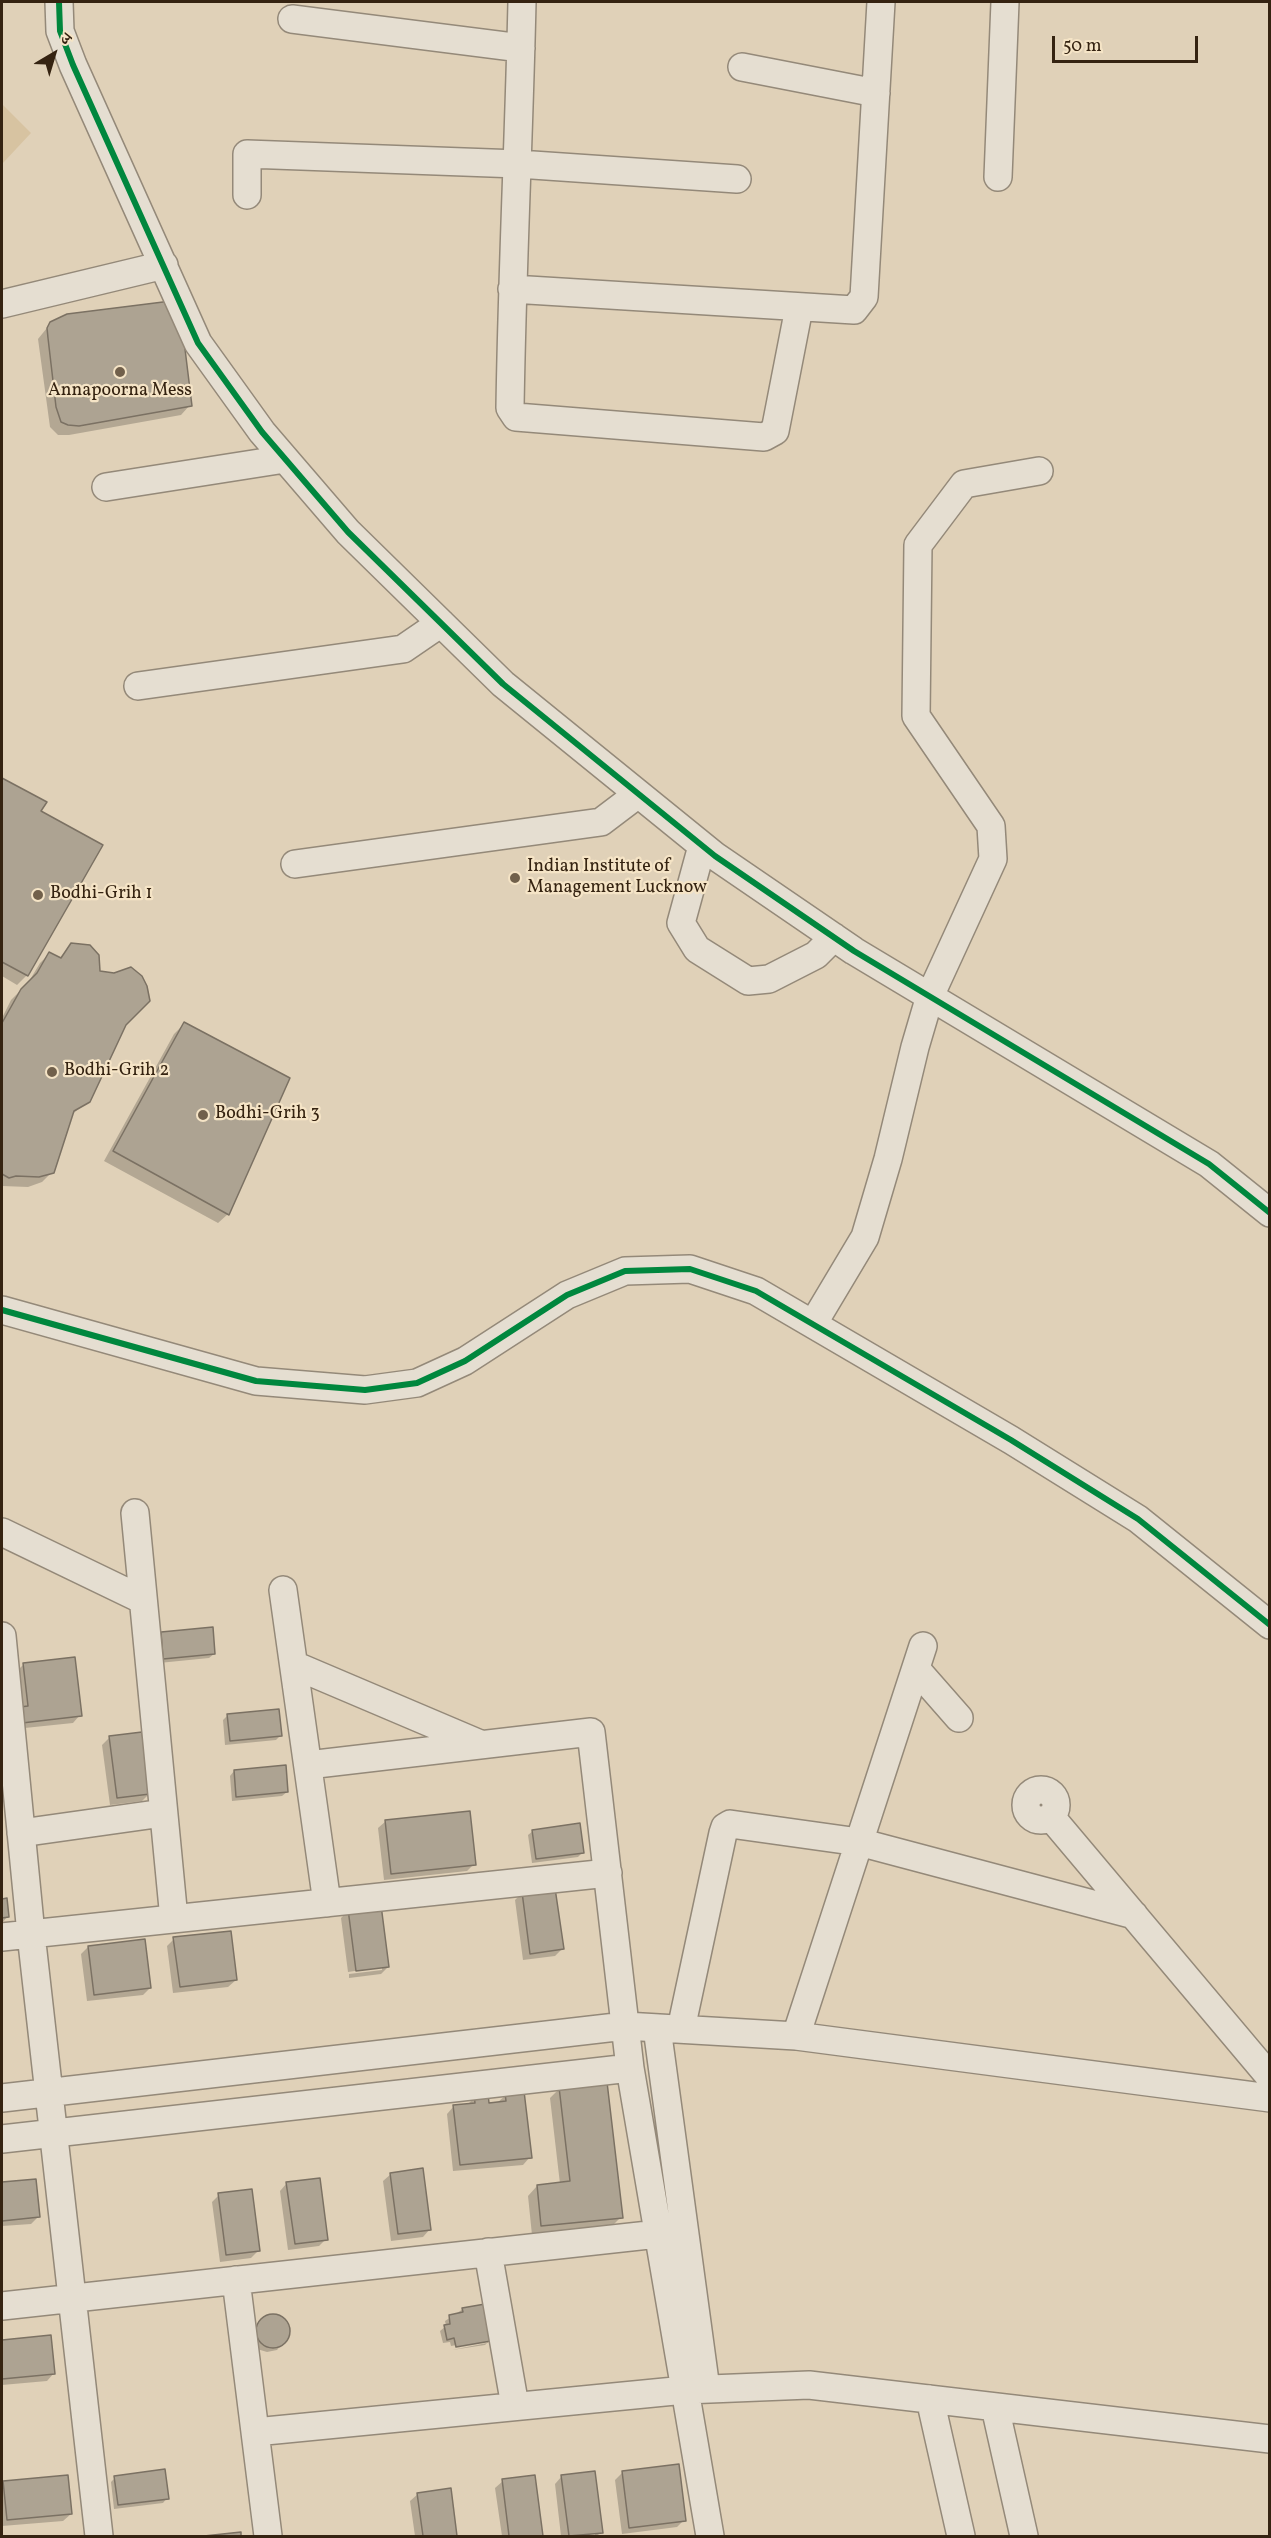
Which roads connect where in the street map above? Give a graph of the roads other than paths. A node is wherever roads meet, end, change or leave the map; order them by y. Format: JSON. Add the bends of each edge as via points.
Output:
{"nodes":[{"id":1,"x":59,"y":2,"type":"edge"},
{"id":2,"x":522,"y":2,"type":"edge"},
{"id":3,"x":881,"y":2,"type":"edge"},
{"id":4,"x":1005,"y":2,"type":"edge"},
{"id":5,"x":292,"y":19,"type":"dead end"},
{"id":6,"x":521,"y":48,"type":"junction"},
{"id":7,"x":742,"y":67,"type":"dead end"},
{"id":8,"x":876,"y":93,"type":"junction"},
{"id":9,"x":518,"y":165,"type":"junction"},
{"id":10,"x":998,"y":177,"type":"dead end"},
{"id":11,"x":737,"y":179,"type":"dead end"},
{"id":12,"x":247,"y":195,"type":"dead end"},
{"id":13,"x":164,"y":265,"type":"junction"},
{"id":14,"x":512,"y":289,"type":"junction"},
{"id":15,"x":2,"y":304,"type":"edge"},
{"id":16,"x":799,"y":308,"type":"junction"},
{"id":17,"x":285,"y":459,"type":"junction"},
{"id":18,"x":1040,"y":471,"type":"dead end"},
{"id":19,"x":106,"y":487,"type":"dead end"},
{"id":20,"x":441,"y":623,"type":"junction"},
{"id":21,"x":138,"y":686,"type":"dead end"},
{"id":22,"x":638,"y":794,"type":"junction"},
{"id":23,"x":702,"y":846,"type":"junction"},
{"id":24,"x":295,"y":864,"type":"dead end"},
{"id":25,"x":834,"y":937,"type":"junction"},
{"id":26,"x":930,"y":996,"type":"junction"},
{"id":27,"x":1269,"y":1213,"type":"edge"},
{"id":28,"x":2,"y":1310,"type":"edge"},
{"id":29,"x":813,"y":1324,"type":"junction"},
{"id":30,"x":135,"y":1513,"type":"dead end"},
{"id":31,"x":2,"y":1532,"type":"edge"},
{"id":32,"x":283,"y":1590,"type":"dead end"},
{"id":33,"x":143,"y":1600,"type":"junction"},
{"id":34,"x":1269,"y":1625,"type":"edge"},
{"id":35,"x":2,"y":1636,"type":"edge"},
{"id":36,"x":294,"y":1665,"type":"junction"},
{"id":37,"x":959,"y":1718,"type":"dead end"},
{"id":38,"x":482,"y":1745,"type":"junction"},
{"id":39,"x":308,"y":1765,"type":"junction"},
{"id":40,"x":163,"y":1813,"type":"junction"},
{"id":41,"x":1051,"y":1817,"type":"dead end"},
{"id":42,"x":21,"y":1833,"type":"junction"},
{"id":43,"x":859,"y":1842,"type":"junction"},
{"id":44,"x":608,"y":1873,"type":"junction"},
{"id":45,"x":327,"y":1903,"type":"junction"},
{"id":46,"x":1134,"y":1915,"type":"junction"},
{"id":47,"x":174,"y":1919,"type":"junction"},
{"id":48,"x":31,"y":1934,"type":"junction"},
{"id":49,"x":2,"y":1937,"type":"edge"},
{"id":50,"x":625,"y":2026,"type":"junction"},
{"id":51,"x":669,"y":2029,"type":"junction"},
{"id":52,"x":796,"y":2036,"type":"junction"},
{"id":53,"x":630,"y":2068,"type":"junction"},
{"id":54,"x":1269,"y":2077,"type":"edge"},
{"id":55,"x":49,"y":2093,"type":"junction"},
{"id":56,"x":2,"y":2098,"type":"edge"},
{"id":57,"x":1269,"y":2098,"type":"edge"},
{"id":58,"x":53,"y":2133,"type":"junction"},
{"id":59,"x":2,"y":2139,"type":"edge"},
{"id":60,"x":658,"y":2234,"type":"junction"},
{"id":61,"x":488,"y":2252,"type":"junction"},
{"id":62,"x":236,"y":2280,"type":"junction"},
{"id":63,"x":72,"y":2298,"type":"junction"},
{"id":64,"x":2,"y":2306,"type":"edge"},
{"id":65,"x":695,"y":2389,"type":"junction"},
{"id":66,"x":930,"y":2399,"type":"junction"},
{"id":67,"x":515,"y":2406,"type":"junction"},
{"id":68,"x":994,"y":2407,"type":"junction"},
{"id":69,"x":255,"y":2432,"type":"junction"},
{"id":70,"x":1269,"y":2439,"type":"edge"},
{"id":71,"x":99,"y":2536,"type":"edge"},
{"id":72,"x":268,"y":2536,"type":"edge"},
{"id":73,"x":710,"y":2536,"type":"edge"},
{"id":74,"x":961,"y":2536,"type":"edge"},
{"id":75,"x":1024,"y":2536,"type":"edge"}],
"edges":[{"from":1,"to":13,"type":"street","via":[[60,31],[70,57]]},
{"from":2,"to":6,"type":"street"},
{"from":3,"to":8,"type":"street"},
{"from":4,"to":10,"type":"street"},
{"from":5,"to":6,"type":"street"},
{"from":6,"to":9,"type":"street"},
{"from":7,"to":8,"type":"street"},
{"from":8,"to":16,"type":"street","via":[[864,297],[854,310]]},
{"from":9,"to":11,"type":"street"},
{"from":9,"to":12,"type":"street","via":[[247,154]]},
{"from":9,"to":14,"type":"street"},
{"from":13,"to":15,"type":"street"},
{"from":13,"to":17,"type":"street","via":[[198,343]]},
{"from":14,"to":16,"type":"street"},
{"from":14,"to":16,"type":"street","via":[[510,408],[516,417],[764,438],[775,431]]},
{"from":17,"to":19,"type":"street"},
{"from":17,"to":20,"type":"street","via":[[348,532]]},
{"from":18,"to":26,"type":"street","via":[[964,484],[918,545],[916,716],[991,826],[993,860]]},
{"from":20,"to":21,"type":"street","via":[[404,649]]},
{"from":20,"to":22,"type":"street","via":[[503,684]]},
{"from":22,"to":23,"type":"street"},
{"from":22,"to":24,"type":"street","via":[[601,822]]},
{"from":23,"to":25,"type":"street"},
{"from":23,"to":25,"type":"street","via":[[681,923],[697,949],[748,981],[769,979],[816,955]]},
{"from":25,"to":26,"type":"street"},
{"from":26,"to":27,"type":"street","via":[[1209,1164]]},
{"from":26,"to":29,"type":"street","via":[[865,1236]]},
{"from":28,"to":29,"type":"street","via":[[256,1381],[365,1390],[417,1383],[465,1361],[567,1296],[625,1271],[690,1269],[756,1291]]},
{"from":29,"to":34,"type":"street","via":[[1138,1519]]},
{"from":30,"to":33,"type":"street"},
{"from":31,"to":33,"type":"street"},
{"from":32,"to":36,"type":"street"},
{"from":33,"to":40,"type":"street"},
{"from":35,"to":42,"type":"street"},
{"from":36,"to":38,"type":"street"},
{"from":36,"to":39,"type":"street"},
{"from":37,"to":43,"type":"street","via":[[920,1657]]},
{"from":38,"to":39,"type":"street"},
{"from":38,"to":44,"type":"street","via":[[591,1732]]},
{"from":39,"to":45,"type":"street"},
{"from":40,"to":42,"type":"street"},
{"from":40,"to":47,"type":"street"},
{"from":41,"to":46,"type":"street"},
{"from":42,"to":48,"type":"street"},
{"from":43,"to":46,"type":"street"},
{"from":43,"to":51,"type":"street","via":[[730,1824],[724,1827]]},
{"from":43,"to":52,"type":"street"},
{"from":44,"to":45,"type":"street"},
{"from":44,"to":50,"type":"street"},
{"from":45,"to":47,"type":"street"},
{"from":46,"to":54,"type":"street"},
{"from":47,"to":48,"type":"street"},
{"from":48,"to":49,"type":"street"},
{"from":48,"to":55,"type":"street"},
{"from":50,"to":51,"type":"street"},
{"from":50,"to":53,"type":"street"},
{"from":50,"to":55,"type":"street"},
{"from":51,"to":52,"type":"street"},
{"from":51,"to":65,"type":"street"},
{"from":52,"to":57,"type":"street"},
{"from":53,"to":58,"type":"street"},
{"from":53,"to":60,"type":"street"},
{"from":55,"to":56,"type":"street"},
{"from":55,"to":58,"type":"street"},
{"from":58,"to":59,"type":"street"},
{"from":58,"to":63,"type":"street"},
{"from":60,"to":61,"type":"street"},
{"from":60,"to":65,"type":"street"},
{"from":61,"to":62,"type":"street"},
{"from":61,"to":67,"type":"street"},
{"from":62,"to":63,"type":"street"},
{"from":62,"to":69,"type":"street"},
{"from":63,"to":64,"type":"street"},
{"from":63,"to":71,"type":"street"},
{"from":65,"to":66,"type":"street","via":[[808,2385]]},
{"from":65,"to":67,"type":"street"},
{"from":65,"to":73,"type":"street"},
{"from":66,"to":68,"type":"street"},
{"from":66,"to":74,"type":"street"},
{"from":67,"to":69,"type":"street"},
{"from":68,"to":70,"type":"street"},
{"from":68,"to":75,"type":"street"},
{"from":69,"to":72,"type":"street"}]}
